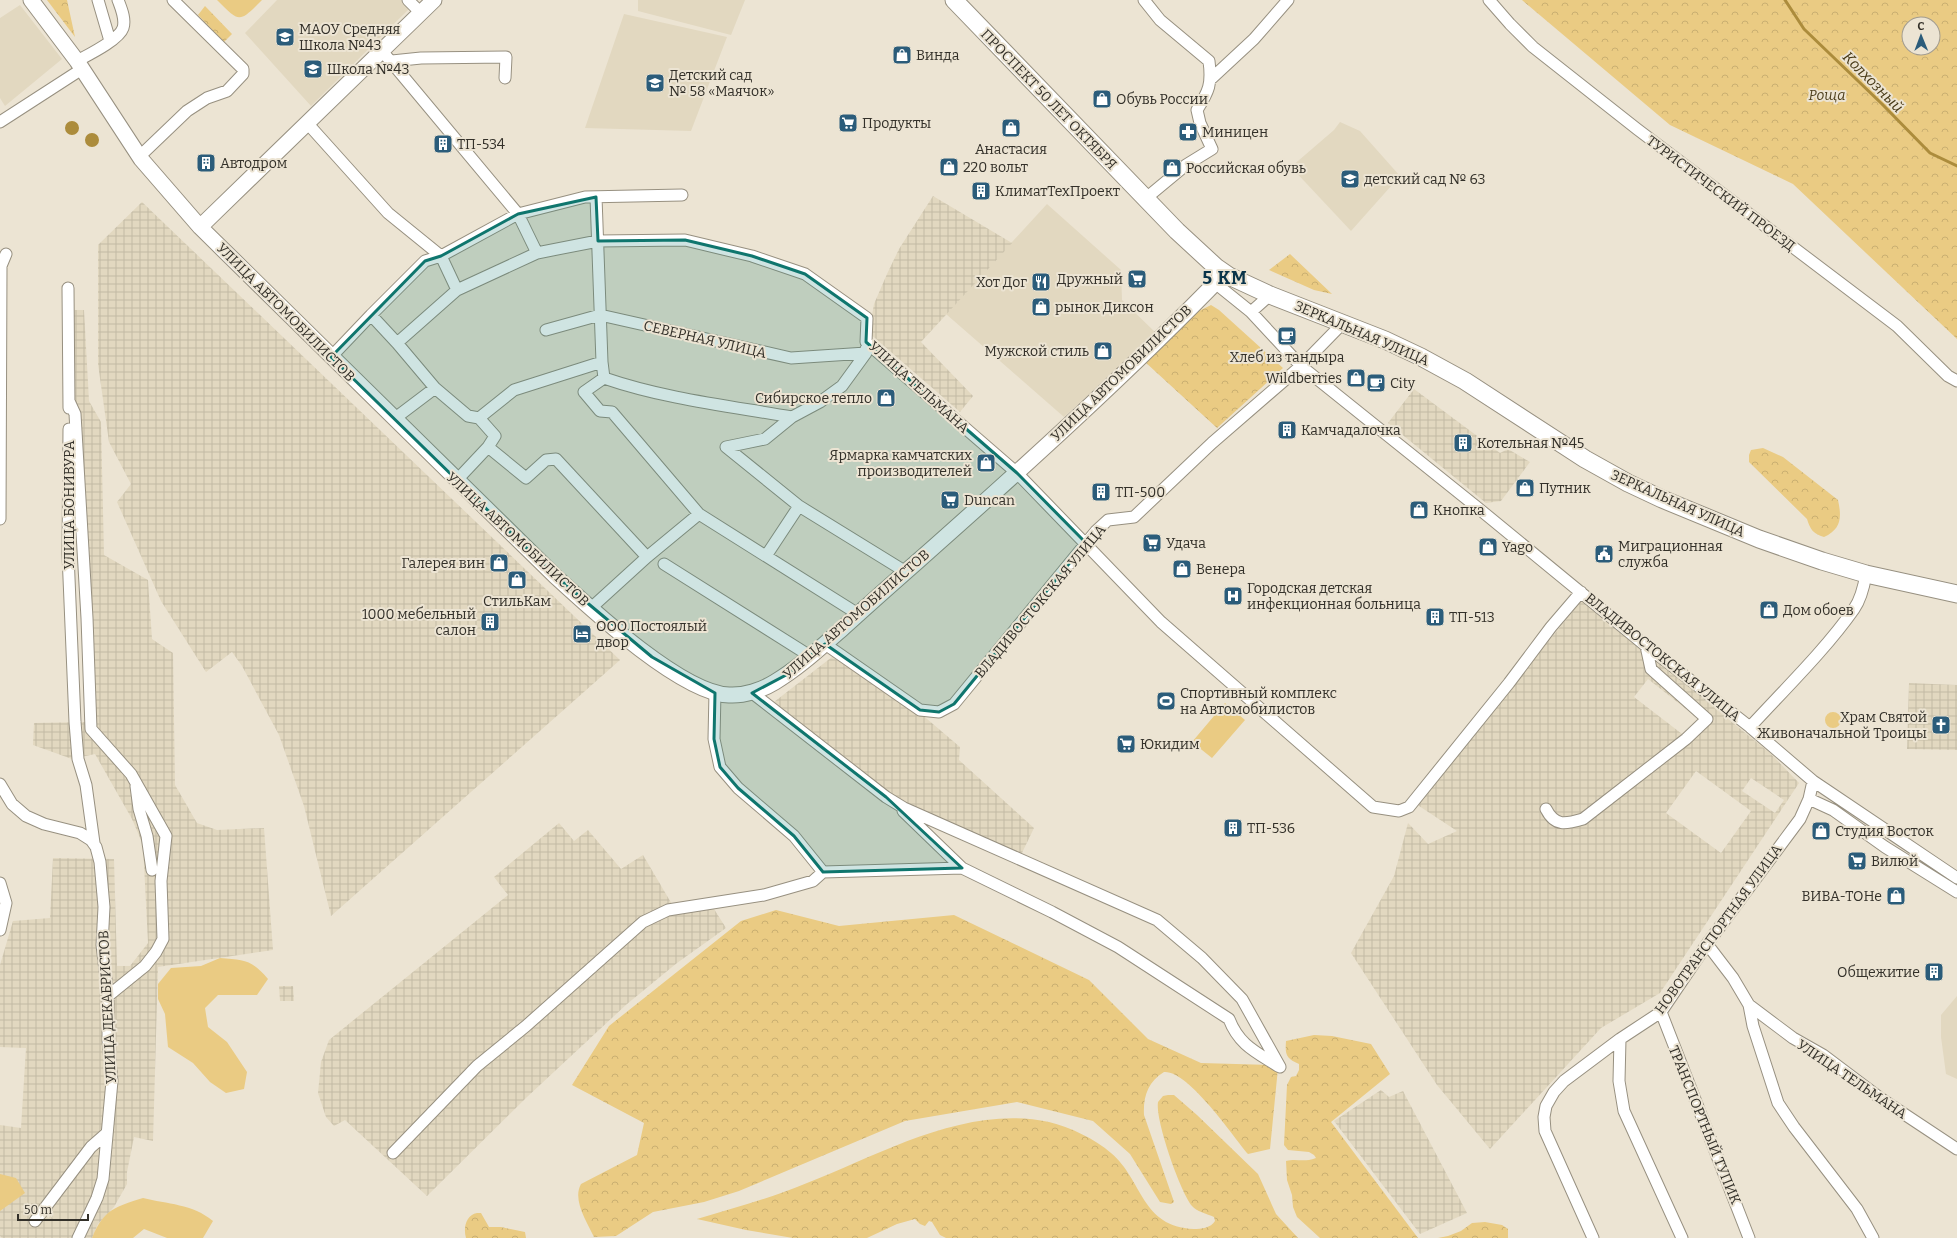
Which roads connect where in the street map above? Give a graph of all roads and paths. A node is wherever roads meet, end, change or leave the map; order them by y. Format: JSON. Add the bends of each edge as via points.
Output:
{"nodes":[{"id":1,"x":31,"y":0,"type":"edge"},
{"id":2,"x":98,"y":0,"type":"edge"},
{"id":3,"x":118,"y":0,"type":"edge"},
{"id":4,"x":173,"y":0,"type":"edge"},
{"id":5,"x":408,"y":0,"type":"edge"},
{"id":6,"x":434,"y":0,"type":"edge"},
{"id":7,"x":954,"y":0,"type":"edge"},
{"id":8,"x":1144,"y":0,"type":"edge"},
{"id":9,"x":1288,"y":0,"type":"edge"},
{"id":10,"x":1489,"y":0,"type":"edge"},
{"id":11,"x":421,"y":13,"type":"junction"},
{"id":12,"x":110,"y":41,"type":"junction"},
{"id":13,"x":387,"y":56,"type":"junction"},
{"id":14,"x":79,"y":65,"type":"junction"},
{"id":15,"x":505,"y":78,"type":"dead end"},
{"id":16,"x":1212,"y":78,"type":"junction"},
{"id":17,"x":0,"y":122,"type":"edge"},
{"id":18,"x":308,"y":124,"type":"junction"},
{"id":19,"x":140,"y":156,"type":"junction"},
{"id":20,"x":682,"y":195,"type":"dead end"},
{"id":21,"x":596,"y":197,"type":"junction"},
{"id":22,"x":1145,"y":199,"type":"junction"},
{"id":23,"x":518,"y":214,"type":"junction"},
{"id":24,"x":200,"y":227,"type":"junction"},
{"id":25,"x":598,"y":241,"type":"junction"},
{"id":26,"x":537,"y":253,"type":"junction"},
{"id":27,"x":6,"y":254,"type":"dead end"},
{"id":28,"x":441,"y":256,"type":"junction"},
{"id":29,"x":1220,"y":278,"type":"junction"},
{"id":30,"x":68,"y":288,"type":"dead end"},
{"id":31,"x":456,"y":290,"type":"junction"},
{"id":32,"x":1270,"y":295,"type":"junction"},
{"id":33,"x":1251,"y":312,"type":"junction"},
{"id":34,"x":371,"y":315,"type":"junction"},
{"id":35,"x":600,"y":315,"type":"junction"},
{"id":36,"x":1344,"y":323,"type":"junction"},
{"id":37,"x":546,"y":330,"type":"dead end"},
{"id":38,"x":866,"y":342,"type":"junction"},
{"id":39,"x":397,"y":343,"type":"junction"},
{"id":40,"x":866,"y":353,"type":"junction"},
{"id":41,"x":331,"y":357,"type":"junction"},
{"id":42,"x":602,"y":362,"type":"junction"},
{"id":43,"x":1301,"y":366,"type":"junction"},
{"id":44,"x":604,"y":378,"type":"junction"},
{"id":45,"x":1957,"y":381,"type":"edge"},
{"id":46,"x":435,"y":388,"type":"junction"},
{"id":47,"x":69,"y":401,"type":"junction"},
{"id":48,"x":792,"y":417,"type":"junction"},
{"id":49,"x":479,"y":418,"type":"junction"},
{"id":50,"x":394,"y":420,"type":"junction"},
{"id":51,"x":488,"y":447,"type":"junction"},
{"id":52,"x":1017,"y":473,"type":"junction"},
{"id":53,"x":456,"y":481,"type":"junction"},
{"id":54,"x":799,"y":506,"type":"junction"},
{"id":55,"x":699,"y":514,"type":"junction"},
{"id":56,"x":0,"y":519,"type":"edge"},
{"id":57,"x":1086,"y":543,"type":"junction"},
{"id":58,"x":766,"y":556,"type":"junction"},
{"id":59,"x":647,"y":557,"type":"junction"},
{"id":60,"x":664,"y":564,"type":"dead end"},
{"id":61,"x":906,"y":572,"type":"junction"},
{"id":62,"x":1866,"y":574,"type":"junction"},
{"id":63,"x":1581,"y":592,"type":"junction"},
{"id":64,"x":1957,"y":594,"type":"edge"},
{"id":65,"x":591,"y":608,"type":"junction"},
{"id":66,"x":858,"y":614,"type":"junction"},
{"id":67,"x":825,"y":644,"type":"junction"},
{"id":68,"x":1646,"y":646,"type":"junction"},
{"id":69,"x":810,"y":656,"type":"junction"},
{"id":70,"x":715,"y":692,"type":"junction"},
{"id":71,"x":751,"y":692,"type":"junction"},
{"id":72,"x":74,"y":722,"type":"joint"},
{"id":73,"x":1750,"y":727,"type":"junction"},
{"id":74,"x":135,"y":772,"type":"dead end"},
{"id":75,"x":1813,"y":781,"type":"junction"},
{"id":76,"x":0,"y":784,"type":"edge"},
{"id":77,"x":886,"y":797,"type":"junction"},
{"id":78,"x":1810,"y":799,"type":"junction"},
{"id":79,"x":1546,"y":809,"type":"dead end"},
{"id":80,"x":94,"y":843,"type":"junction"},
{"id":81,"x":962,"y":868,"type":"junction"},
{"id":82,"x":152,"y":870,"type":"dead end"},
{"id":83,"x":823,"y":872,"type":"junction"},
{"id":84,"x":1957,"y":878,"type":"edge"},
{"id":85,"x":0,"y":883,"type":"edge"},
{"id":86,"x":1957,"y":892,"type":"edge"},
{"id":87,"x":0,"y":930,"type":"edge"},
{"id":88,"x":1707,"y":944,"type":"junction"},
{"id":89,"x":108,"y":996,"type":"junction"},
{"id":90,"x":1749,"y":1005,"type":"junction"},
{"id":91,"x":1660,"y":1012,"type":"junction"},
{"id":92,"x":1620,"y":1039,"type":"junction"},
{"id":93,"x":107,"y":1133,"type":"junction"},
{"id":94,"x":1957,"y":1149,"type":"edge"},
{"id":95,"x":393,"y":1153,"type":"dead end"},
{"id":96,"x":35,"y":1221,"type":"dead end"},
{"id":97,"x":78,"y":1238,"type":"edge"},
{"id":98,"x":1592,"y":1238,"type":"edge"},
{"id":99,"x":1682,"y":1238,"type":"edge"},
{"id":100,"x":1749,"y":1238,"type":"edge"},
{"id":101,"x":1873,"y":1238,"type":"edge"}],
"edges":[{"from":1,"to":14,"type":"street","name":"УЛИЦА АВТОМОБИЛИСТОВ"},
{"from":2,"to":12,"type":"street"},
{"from":3,"to":12,"type":"street","via":[[123,26]]},
{"from":4,"to":19,"type":"street","via":[[243,68],[243,74],[227,91],[207,98],[187,111]]},
{"from":5,"to":11,"type":"street"},
{"from":6,"to":11,"type":"street"},
{"from":7,"to":22,"type":"main road","name":"ПРОСПЕКТ 50 ЛЕТ ОКТЯБРЯ"},
{"from":8,"to":16,"type":"street","via":[[1160,20],[1209,61]]},
{"from":9,"to":16,"type":"street","via":[[1254,39]]},
{"from":10,"to":45,"type":"street","name":"ТУРИСТИЧЕСКИЙ ПРОЕЗД","via":[[1533,47],[1896,326],[1948,376]]},
{"from":11,"to":13,"type":"street"},
{"from":12,"to":14,"type":"street"},
{"from":13,"to":15,"type":"street","via":[[506,57]]},
{"from":13,"to":18,"type":"street"},
{"from":13,"to":23,"type":"street"},
{"from":14,"to":17,"type":"street"},
{"from":14,"to":19,"type":"street","name":"УЛИЦА АВТОМОБИЛИСТОВ"},
{"from":16,"to":22,"type":"street","via":[[1208,92],[1197,110],[1212,149],[1186,165]]},
{"from":18,"to":24,"type":"street"},
{"from":18,"to":28,"type":"street","via":[[388,213]]},
{"from":19,"to":24,"type":"street","name":"УЛИЦА АВТОМОБИЛИСТОВ"},
{"from":20,"to":21,"type":"street"},
{"from":21,"to":23,"type":"street","via":[[585,197]]},
{"from":21,"to":25,"type":"street"},
{"from":22,"to":29,"type":"main road","name":"ПРОСПЕКТ 50 ЛЕТ ОКТЯБРЯ"},
{"from":23,"to":26,"type":"street"},
{"from":23,"to":28,"type":"street"},
{"from":24,"to":41,"type":"street","name":"УЛИЦА АВТОМОБИЛИСТОВ"},
{"from":25,"to":26,"type":"street","name":"УЛИЦА ТЕЛЬМАНА"},
{"from":25,"to":35,"type":"street"},
{"from":25,"to":38,"type":"street","name":"УЛИЦА ТЕЛЬМАНА","via":[[685,240],[752,256],[805,274],[867,318]]},
{"from":26,"to":31,"type":"street","name":"УЛИЦА ТЕЛЬМАНА"},
{"from":27,"to":56,"type":"street","via":[[1,266]]},
{"from":28,"to":31,"type":"street"},
{"from":28,"to":34,"type":"street","via":[[425,261]]},
{"from":29,"to":32,"type":"main road","name":"ЗЕРКАЛЬНАЯ УЛИЦА"},
{"from":29,"to":33,"type":"street","name":"ВЛАДИВОСТОКСКАЯ УЛИЦА"},
{"from":29,"to":52,"type":"street","name":"УЛИЦА АВТОМОБИЛИСТОВ"},
{"from":30,"to":47,"type":"street","name":"УЛИЦА БОНИВУРА"},
{"from":31,"to":39,"type":"street","name":"УЛИЦА ТЕЛЬМАНА"},
{"from":32,"to":33,"type":"street"},
{"from":32,"to":36,"type":"main road","name":"ЗЕРКАЛЬНАЯ УЛИЦА"},
{"from":33,"to":43,"type":"street","name":"ВЛАДИВОСТОКСКАЯ УЛИЦА"},
{"from":34,"to":39,"type":"street"},
{"from":34,"to":41,"type":"street"},
{"from":35,"to":37,"type":"street","name":"СЕВЕРНАЯ УЛИЦА"},
{"from":35,"to":40,"type":"street","name":"СЕВЕРНАЯ УЛИЦА","via":[[791,358]]},
{"from":35,"to":42,"type":"street"},
{"from":36,"to":43,"type":"street","name":"ВЛАДИВОСТОКСКАЯ УЛИЦА"},
{"from":36,"to":62,"type":"main road","name":"ЗЕРКАЛЬНАЯ УЛИЦА","via":[[1444,369],[1628,483],[1759,539]]},
{"from":38,"to":40,"type":"street"},
{"from":38,"to":52,"type":"street","name":"УЛИЦА ТЕЛЬМАНА"},
{"from":39,"to":46,"type":"street"},
{"from":40,"to":48,"type":"street","via":[[842,386],[820,402]]},
{"from":41,"to":50,"type":"street","name":"УЛИЦА АВТОМОБИЛИСТОВ"},
{"from":42,"to":44,"type":"street"},
{"from":42,"to":49,"type":"street","via":[[514,390]]},
{"from":43,"to":57,"type":"street","name":"ВЛАДИВОСТОКСКАЯ УЛИЦА","via":[[1212,443],[1134,517],[1108,520]]},
{"from":43,"to":63,"type":"street","name":"ВЛАДИВОСТОКСКАЯ УЛИЦА"},
{"from":44,"to":48,"type":"street","via":[[675,397]]},
{"from":44,"to":55,"type":"street","via":[[584,392],[600,411],[612,412]]},
{"from":46,"to":49,"type":"street","via":[[468,416]]},
{"from":46,"to":50,"type":"street"},
{"from":47,"to":72,"type":"street","name":"УЛИЦА БОНИВУРА","via":[[68,554]]},
{"from":47,"to":89,"type":"street","via":[[75,414],[91,729],[131,774],[166,836],[161,881],[163,939],[145,966]]},
{"from":48,"to":54,"type":"street","via":[[765,439],[726,447]]},
{"from":49,"to":51,"type":"street","via":[[495,436]]},
{"from":50,"to":53,"type":"street","name":"УЛИЦА АВТОМОБИЛИСТОВ"},
{"from":51,"to":53,"type":"street"},
{"from":51,"to":59,"type":"street","via":[[526,478],[546,460],[556,459]]},
{"from":52,"to":57,"type":"street"},
{"from":52,"to":61,"type":"street","name":"УЛИЦА АВТОМОБИЛИСТОВ"},
{"from":53,"to":65,"type":"street","name":"УЛИЦА АВТОМОБИЛИСТОВ","via":[[554,576]]},
{"from":54,"to":58,"type":"street"},
{"from":54,"to":61,"type":"street"},
{"from":55,"to":58,"type":"street"},
{"from":55,"to":59,"type":"street"},
{"from":57,"to":63,"type":"street","name":"ВЛАДИВОСТОКСКАЯ УЛИЦА","via":[[1161,622],[1373,807],[1399,811],[1409,807]]},
{"from":57,"to":67,"type":"street","name":"ВЛАДИВОСТОКСКАЯ УЛИЦА","via":[[954,704],[939,712],[920,710]]},
{"from":58,"to":66,"type":"street"},
{"from":59,"to":65,"type":"street"},
{"from":60,"to":69,"type":"street"},
{"from":61,"to":66,"type":"street","name":"УЛИЦА АВТОМОБИЛИСТОВ"},
{"from":62,"to":64,"type":"main road","name":"ЗЕРКАЛЬНАЯ УЛИЦА"},
{"from":62,"to":73,"type":"street","via":[[1855,608]]},
{"from":63,"to":68,"type":"street","name":"ВЛАДИВОСТОКСКАЯ УЛИЦА"},
{"from":65,"to":70,"type":"street","name":"УЛИЦА АВТОМОБИЛИСТОВ","via":[[657,660],[695,684]]},
{"from":66,"to":67,"type":"street","name":"УЛИЦА АВТОМОБИЛИСТОВ"},
{"from":67,"to":69,"type":"street","name":"УЛИЦА АВТОМОБИЛИСТОВ"},
{"from":68,"to":73,"type":"street","name":"ВЛАДИВОСТОКСКАЯ УЛИЦА"},
{"from":68,"to":79,"type":"street","via":[[1651,669],[1707,719],[1686,739],[1584,819],[1559,822],[1549,816]]},
{"from":69,"to":71,"type":"street","name":"УЛИЦА АВТОМОБИЛИСТОВ","via":[[775,682]]},
{"from":70,"to":71,"type":"street","name":"УЛИЦА АВТОМОБИЛИСТОВ","via":[[730,695]]},
{"from":70,"to":83,"type":"street","via":[[714,738],[720,767],[738,788],[794,836]]},
{"from":71,"to":77,"type":"street"},
{"from":72,"to":80,"type":"street","name":"УЛИЦА ДЕКАБРИСТОВ","via":[[78,759],[86,786]]},
{"from":73,"to":75,"type":"street","name":"ВЛАДИВОСТОКСКАЯ УЛИЦА"},
{"from":74,"to":82,"type":"street","via":[[139,809],[147,836]]},
{"from":75,"to":78,"type":"street","name":"НОВОТРАНСПОРТНАЯ УЛИЦА"},
{"from":75,"to":84,"type":"street","name":"ВЛАДИВОСТОКСКАЯ УЛИЦА"},
{"from":76,"to":80,"type":"street","via":[[12,804],[26,816],[44,824],[80,833]]},
{"from":77,"to":81,"type":"street"},
{"from":77,"to":81,"type":"street","via":[[904,808],[1157,920],[1202,958],[1242,999],[1280,1067],[1245,1045],[1234,1032],[1229,1020],[1118,947]]},
{"from":78,"to":86,"type":"street","via":[[1833,810],[1885,847]]},
{"from":78,"to":88,"type":"street","name":"НОВОТРАНСПОРТНАЯ УЛИЦА","via":[[1800,819]]},
{"from":80,"to":89,"type":"street","name":"УЛИЦА ДЕКАБРИСТОВ","via":[[102,876],[102,945]]},
{"from":81,"to":83,"type":"street"},
{"from":83,"to":95,"type":"street","via":[[813,881],[764,895],[668,910],[643,922],[478,1066]]},
{"from":85,"to":87,"type":"street","via":[[6,903]]},
{"from":88,"to":90,"type":"street","via":[[1734,978]]},
{"from":88,"to":91,"type":"street","name":"НОВОТРАНСПОРТНАЯ УЛИЦА"},
{"from":89,"to":93,"type":"street","name":"УЛИЦА ДЕКАБРИСТОВ","via":[[108,1041],[112,1080]]},
{"from":90,"to":94,"type":"street","name":"УЛИЦА ТЕЛЬМАНА","via":[[1793,1038],[1823,1055],[1880,1098]]},
{"from":90,"to":101,"type":"street","via":[[1753,1026],[1778,1103],[1857,1209]]},
{"from":91,"to":92,"type":"street","name":"НОВОТРАНСПОРТНАЯ УЛИЦА"},
{"from":91,"to":100,"type":"street","name":"ТРАНСПОРТНЫЙ ТУПИК"},
{"from":92,"to":98,"type":"street","name":"НОВОТРАНСПОРТНАЯ УЛИЦА","via":[[1564,1081],[1549,1099],[1544,1117],[1545,1131]]},
{"from":92,"to":99,"type":"street","via":[[1619,1082],[1624,1111]]},
{"from":93,"to":96,"type":"street","via":[[91,1147]]},
{"from":93,"to":97,"type":"street","name":"УЛИЦА ДЕКАБРИСТОВ","via":[[103,1179]]}]}
